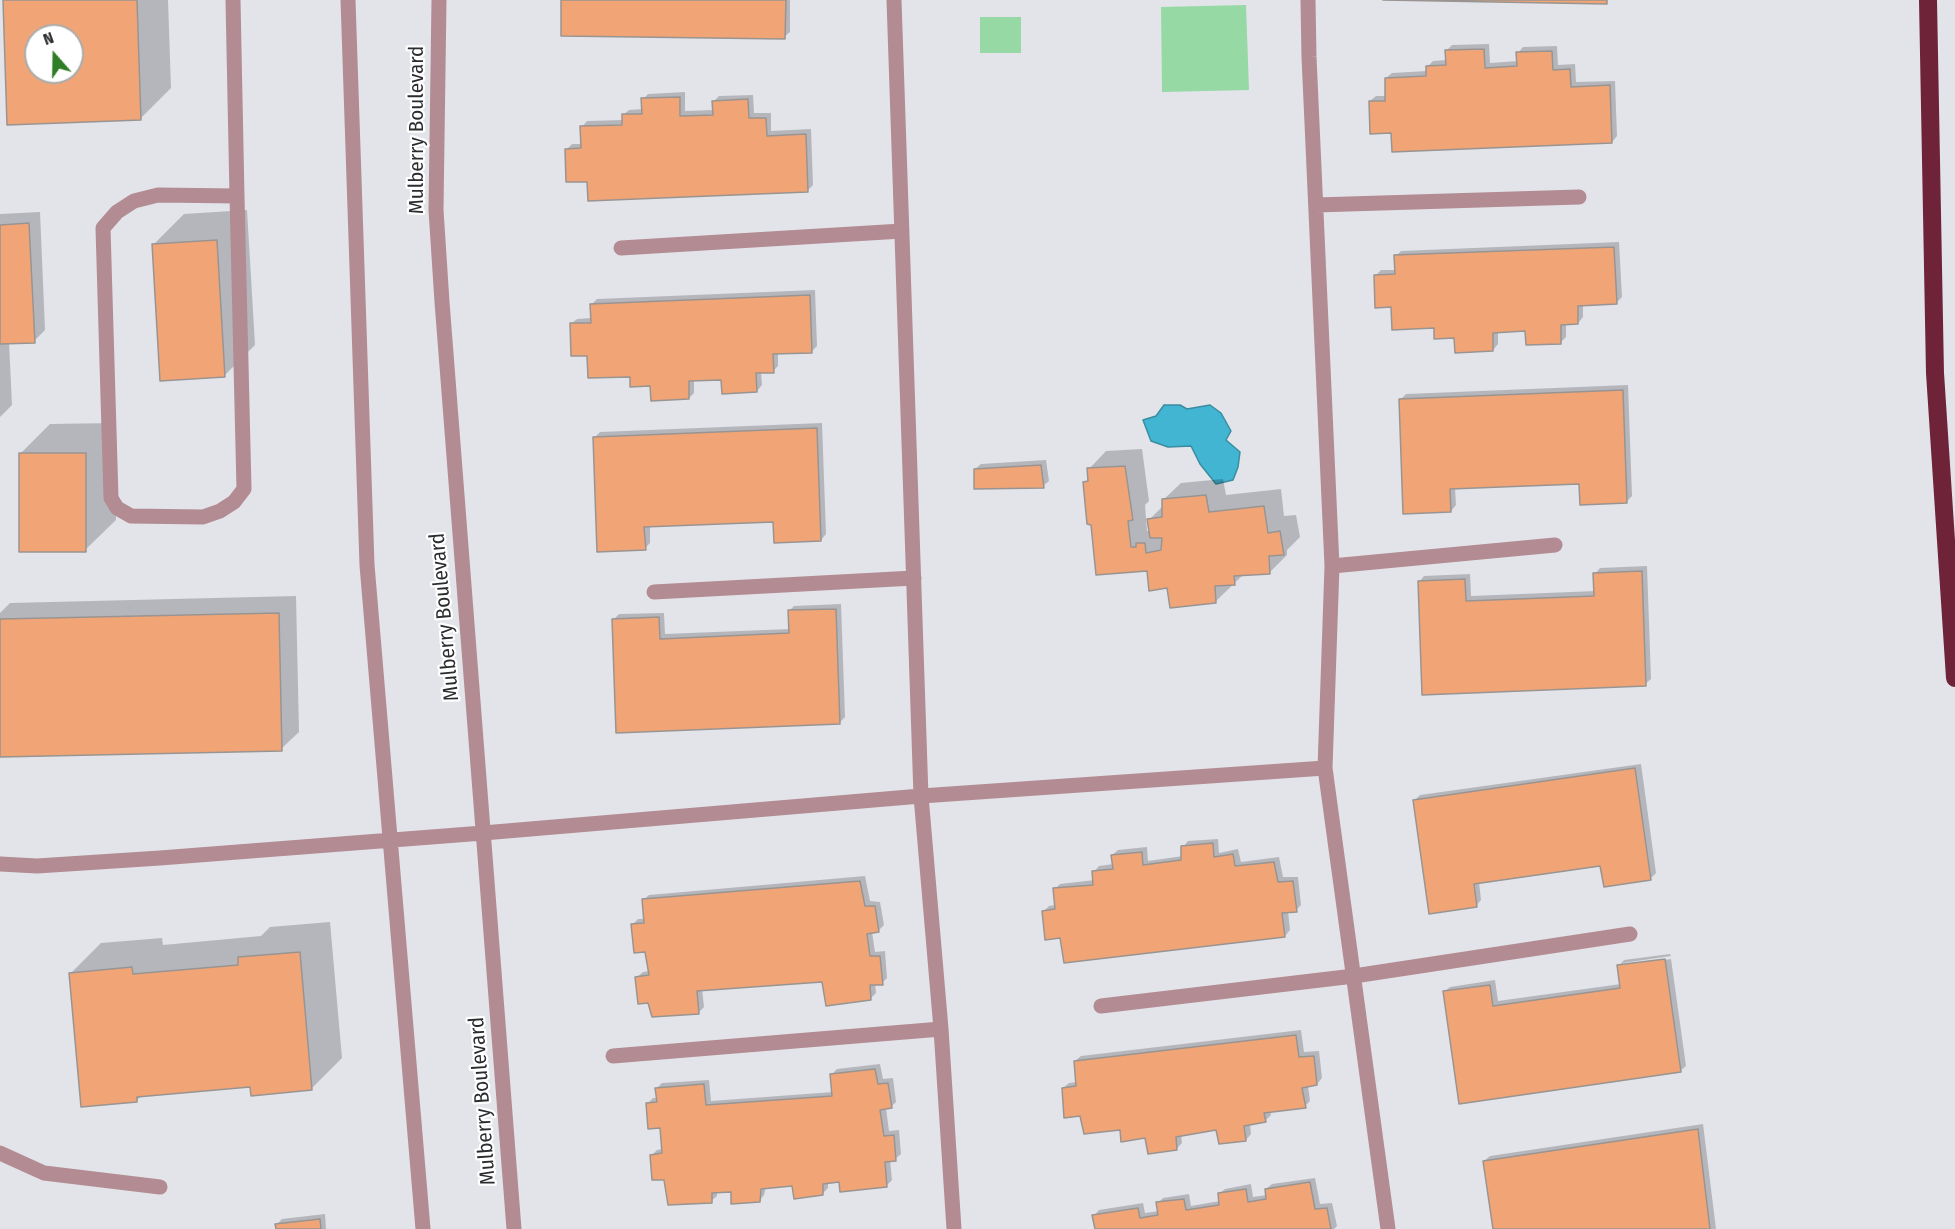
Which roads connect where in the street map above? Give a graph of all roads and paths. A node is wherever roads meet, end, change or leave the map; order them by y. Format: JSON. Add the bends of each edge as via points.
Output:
{"nodes":[{"id":1,"x":232,"y":0,"type":"edge"},
{"id":2,"x":348,"y":0,"type":"edge"},
{"id":3,"x":439,"y":0,"type":"edge"},
{"id":4,"x":894,"y":0,"type":"edge"},
{"id":5,"x":1308,"y":0,"type":"edge"},
{"id":6,"x":1928,"y":0,"type":"edge"},
{"id":7,"x":237,"y":196,"type":"junction"},
{"id":8,"x":1578,"y":197,"type":"dead end"},
{"id":9,"x":1316,"y":205,"type":"junction"},
{"id":10,"x":902,"y":231,"type":"junction"},
{"id":11,"x":621,"y":248,"type":"dead end"},
{"id":12,"x":1555,"y":545,"type":"dead end"},
{"id":13,"x":1332,"y":566,"type":"junction"},
{"id":14,"x":914,"y":578,"type":"junction"},
{"id":15,"x":654,"y":592,"type":"dead end"},
{"id":16,"x":1955,"y":678,"type":"edge"},
{"id":17,"x":1325,"y":768,"type":"junction"},
{"id":18,"x":921,"y":796,"type":"junction"},
{"id":19,"x":483,"y":832,"type":"junction"},
{"id":20,"x":390,"y":839,"type":"junction"},
{"id":21,"x":0,"y":864,"type":"edge"},
{"id":22,"x":1630,"y":934,"type":"dead end"},
{"id":23,"x":1354,"y":976,"type":"junction"},
{"id":24,"x":1101,"y":1006,"type":"dead end"},
{"id":25,"x":941,"y":1029,"type":"junction"},
{"id":26,"x":613,"y":1056,"type":"dead end"},
{"id":27,"x":0,"y":1153,"type":"edge"},
{"id":28,"x":160,"y":1187,"type":"dead end"},
{"id":29,"x":950,"y":1228,"type":"edge"},
{"id":30,"x":423,"y":1229,"type":"edge"},
{"id":31,"x":514,"y":1229,"type":"edge"},
{"id":32,"x":1388,"y":1229,"type":"edge"}],
"edges":[{"from":1,"to":7,"type":"street"},
{"from":2,"to":20,"type":"street","via":[[368,565]]},
{"from":3,"to":19,"type":"street","name":"Mulberry Boulevard","via":[[436,210]]},
{"from":4,"to":10,"type":"street"},
{"from":5,"to":9,"type":"street"},
{"from":6,"to":16,"type":"highway","via":[[1935,373]]},
{"from":7,"to":7,"type":"street","via":[[244,489],[234,502],[203,517],[131,516],[117,508],[111,498],[103,228],[134,201],[158,195]]},
{"from":8,"to":9,"type":"street"},
{"from":9,"to":13,"type":"street"},
{"from":10,"to":11,"type":"street"},
{"from":10,"to":14,"type":"street"},
{"from":12,"to":13,"type":"street"},
{"from":13,"to":17,"type":"street"},
{"from":14,"to":15,"type":"street"},
{"from":14,"to":18,"type":"street"},
{"from":17,"to":18,"type":"street"},
{"from":17,"to":23,"type":"street"},
{"from":18,"to":19,"type":"street"},
{"from":18,"to":25,"type":"street"},
{"from":19,"to":20,"type":"street"},
{"from":19,"to":31,"type":"street","name":"Mulberry Boulevard"},
{"from":20,"to":21,"type":"street","via":[[138,860],[37,866]]},
{"from":20,"to":30,"type":"street"},
{"from":22,"to":23,"type":"street"},
{"from":23,"to":24,"type":"street"},
{"from":23,"to":32,"type":"street"},
{"from":25,"to":26,"type":"street"},
{"from":25,"to":29,"type":"street"},
{"from":27,"to":28,"type":"street","via":[[44,1173]]}]}
